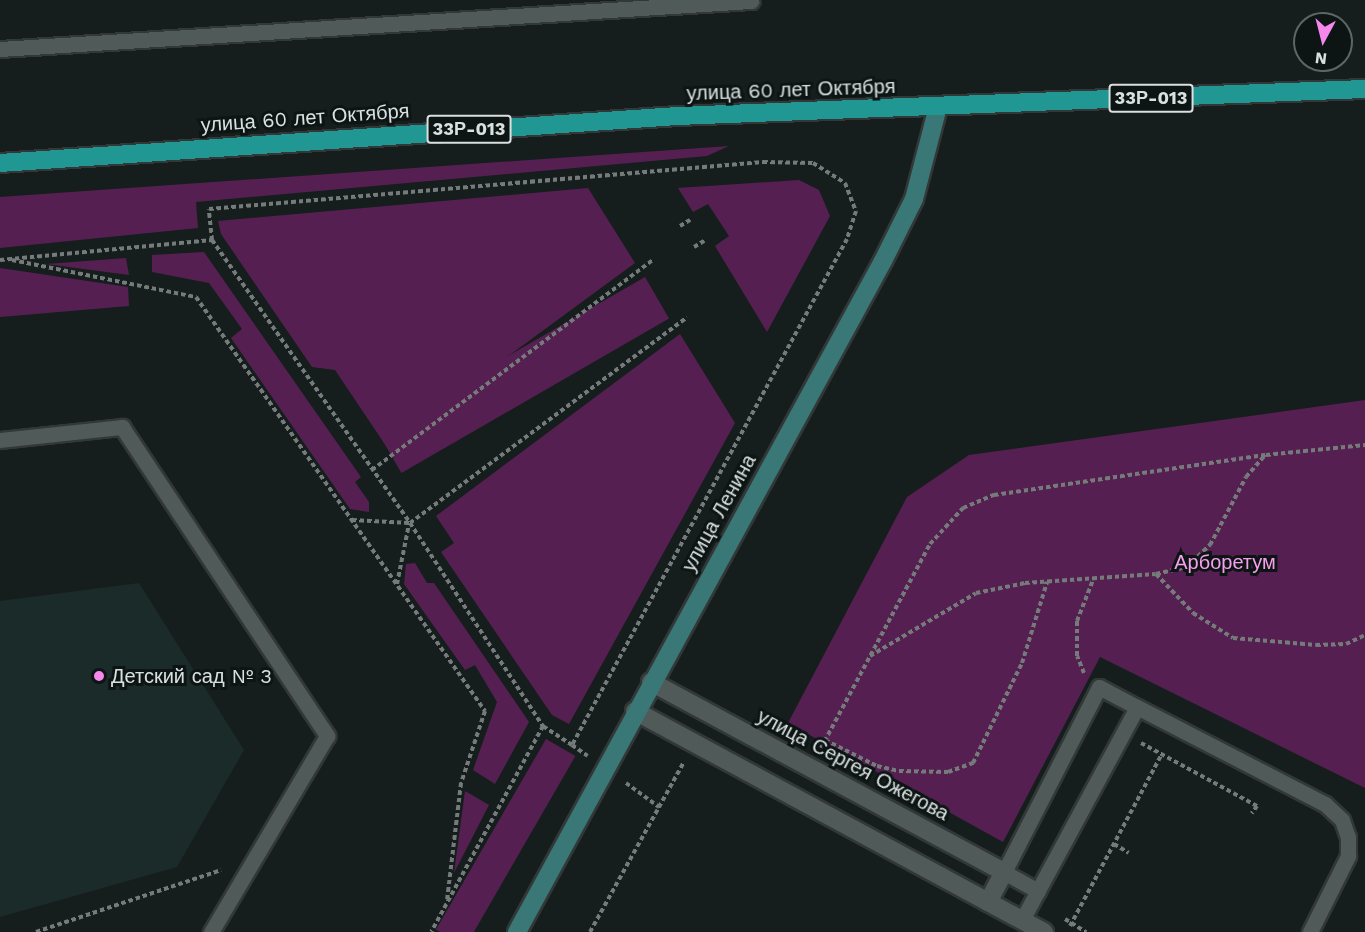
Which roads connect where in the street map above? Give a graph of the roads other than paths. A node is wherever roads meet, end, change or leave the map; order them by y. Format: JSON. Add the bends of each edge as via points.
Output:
{"nodes":[{"id":1,"x":752,"y":1,"type":"edge"},
{"id":2,"x":0,"y":49,"type":"edge"},
{"id":3,"x":1365,"y":89,"type":"edge"},
{"id":4,"x":938,"y":107,"type":"junction"},
{"id":5,"x":0,"y":162,"type":"edge"},
{"id":6,"x":0,"y":440,"type":"edge"},
{"id":7,"x":651,"y":682,"type":"junction"},
{"id":8,"x":1137,"y":707,"type":"junction"},
{"id":9,"x":635,"y":711,"type":"junction"},
{"id":10,"x":1004,"y":872,"type":"junction"},
{"id":11,"x":1038,"y":891,"type":"junction"},
{"id":12,"x":988,"y":902,"type":"junction"},
{"id":13,"x":1022,"y":920,"type":"junction"},
{"id":14,"x":211,"y":932,"type":"edge"},
{"id":15,"x":517,"y":932,"type":"edge"},
{"id":16,"x":1044,"y":932,"type":"edge"},
{"id":17,"x":1310,"y":932,"type":"edge"}],
"edges":[{"from":1,"to":2,"type":"lane"},
{"from":3,"to":4,"type":"main road","number":"33Р-013"},
{"from":4,"to":5,"type":"main road","name":"улица 60 лет Октября","number":"33Р-013","via":[[654,118]]},
{"from":4,"to":7,"type":"main road","name":"улица Ленина","via":[[914,199]]},
{"from":6,"to":14,"type":"lane","via":[[122,427],[327,736]]},
{"from":7,"to":9,"type":"main road","name":"улица Ленина"},
{"from":7,"to":10,"type":"street","name":"улица Сергея Ожегова"},
{"from":8,"to":10,"type":"lane","via":[[1099,687]]},
{"from":8,"to":11,"type":"lane"},
{"from":8,"to":17,"type":"lane","via":[[1325,804],[1342,820],[1348,837],[1348,856]]},
{"from":9,"to":12,"type":"street"},
{"from":9,"to":15,"type":"main road","name":"улица Ленина"},
{"from":10,"to":11,"type":"lane"},
{"from":10,"to":12,"type":"street"},
{"from":11,"to":13,"type":"lane"},
{"from":12,"to":13,"type":"street"},
{"from":13,"to":16,"type":"street"}]}
